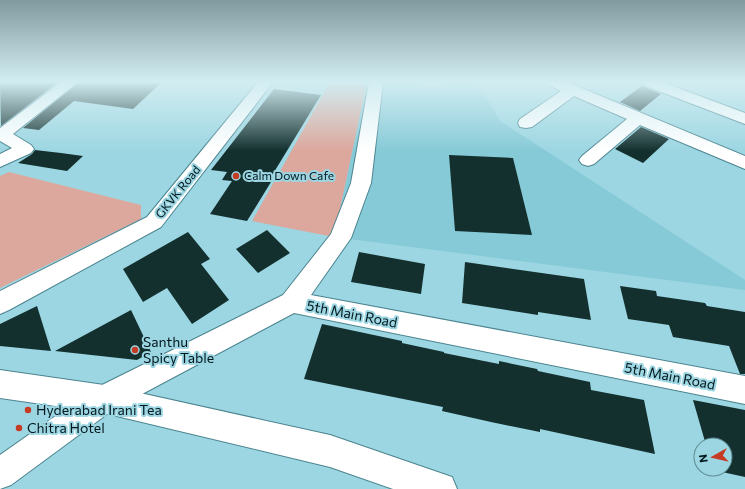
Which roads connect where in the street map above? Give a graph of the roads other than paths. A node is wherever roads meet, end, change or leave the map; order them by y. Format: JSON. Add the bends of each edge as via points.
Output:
{"nodes":[{"id":1,"x":40,"y":105,"type":"edge"},
{"id":2,"x":248,"y":105,"type":"edge"},
{"id":3,"x":373,"y":105,"type":"edge"},
{"id":4,"x":551,"y":105,"type":"edge"},
{"id":5,"x":607,"y":105,"type":"edge"},
{"id":6,"x":708,"y":105,"type":"edge"},
{"id":7,"x":638,"y":118,"type":"junction"},
{"id":8,"x":745,"y":119,"type":"edge"},
{"id":9,"x":526,"y":123,"type":"dead end"},
{"id":10,"x":1,"y":134,"type":"edge"},
{"id":11,"x":588,"y":160,"type":"dead end"},
{"id":12,"x":0,"y":161,"type":"edge"},
{"id":13,"x":745,"y":163,"type":"edge"},
{"id":14,"x":292,"y":302,"type":"junction"},
{"id":15,"x":0,"y":303,"type":"edge"},
{"id":16,"x":0,"y":384,"type":"edge"},
{"id":17,"x":745,"y":390,"type":"edge"},
{"id":18,"x":104,"y":399,"type":"junction"},
{"id":19,"x":0,"y":474,"type":"edge"},
{"id":20,"x":440,"y":489,"type":"edge"}],
"edges":[{"from":1,"to":10,"type":"street"},
{"from":2,"to":15,"type":"street","name":"GKVK Road","via":[[154,222]]},
{"from":3,"to":14,"type":"street","via":[[361,183],[340,238]]},
{"from":4,"to":9,"type":"street"},
{"from":5,"to":7,"type":"street"},
{"from":6,"to":8,"type":"street"},
{"from":7,"to":11,"type":"street"},
{"from":7,"to":13,"type":"street"},
{"from":10,"to":12,"type":"street","via":[[25,149]]},
{"from":14,"to":17,"type":"street","name":"5th Main Road"},
{"from":14,"to":18,"type":"street","name":"5th Main Road"},
{"from":16,"to":18,"type":"street"},
{"from":18,"to":19,"type":"street","name":"5th Main Road"},
{"from":18,"to":20,"type":"street","via":[[330,451]]}]}
